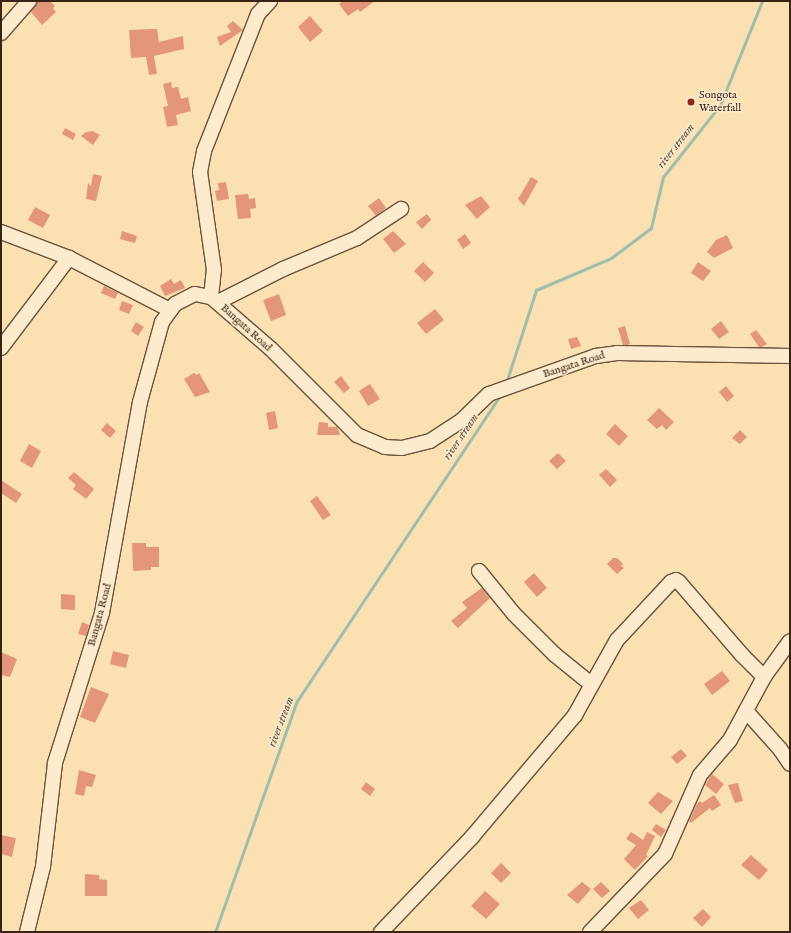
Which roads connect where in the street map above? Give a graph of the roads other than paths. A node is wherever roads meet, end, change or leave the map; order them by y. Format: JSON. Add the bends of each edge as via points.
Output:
{"nodes":[{"id":1,"x":29,"y":1,"type":"edge"},
{"id":2,"x":270,"y":1,"type":"edge"},
{"id":3,"x":1,"y":32,"type":"edge"},
{"id":4,"x":401,"y":209,"type":"dead end"},
{"id":5,"x":1,"y":232,"type":"edge"},
{"id":6,"x":70,"y":258,"type":"junction"},
{"id":7,"x":214,"y":300,"type":"junction"},
{"id":8,"x":170,"y":310,"type":"junction"},
{"id":9,"x":1,"y":348,"type":"edge"},
{"id":10,"x":790,"y":356,"type":"edge"},
{"id":11,"x":479,"y":572,"type":"dead end"},
{"id":12,"x":790,"y":641,"type":"edge"},
{"id":13,"x":764,"y":677,"type":"junction"},
{"id":14,"x":591,"y":684,"type":"junction"},
{"id":15,"x":746,"y":711,"type":"junction"},
{"id":16,"x":790,"y":764,"type":"edge"},
{"id":17,"x":27,"y":932,"type":"edge"},
{"id":18,"x":382,"y":932,"type":"edge"},
{"id":19,"x":590,"y":932,"type":"edge"}],
"edges":[{"from":1,"to":3,"type":"street"},
{"from":2,"to":7,"type":"street","via":[[258,14],[204,151],[200,172],[214,270]]},
{"from":4,"to":7,"type":"street","via":[[357,238]]},
{"from":5,"to":6,"type":"street"},
{"from":6,"to":8,"type":"street"},
{"from":6,"to":9,"type":"street"},
{"from":7,"to":8,"type":"street","name":"Bangata Road","via":[[202,294],[189,296]]},
{"from":7,"to":10,"type":"street","name":"Bangata Road","via":[[296,373],[357,435],[385,447],[402,448],[430,441],[461,421],[493,392],[596,356],[617,353]]},
{"from":8,"to":17,"type":"street","name":"Bangata Road","via":[[162,322],[140,402],[102,612],[55,763],[43,867]]},
{"from":11,"to":14,"type":"street","via":[[514,614],[554,654]]},
{"from":12,"to":13,"type":"street"},
{"from":13,"to":14,"type":"street","via":[[676,580],[617,640]]},
{"from":13,"to":15,"type":"street"},
{"from":14,"to":18,"type":"street","via":[[583,703],[570,722],[472,836]]},
{"from":15,"to":16,"type":"street","via":[[780,748]]},
{"from":15,"to":19,"type":"street","via":[[730,740],[700,775],[665,854]]}]}
